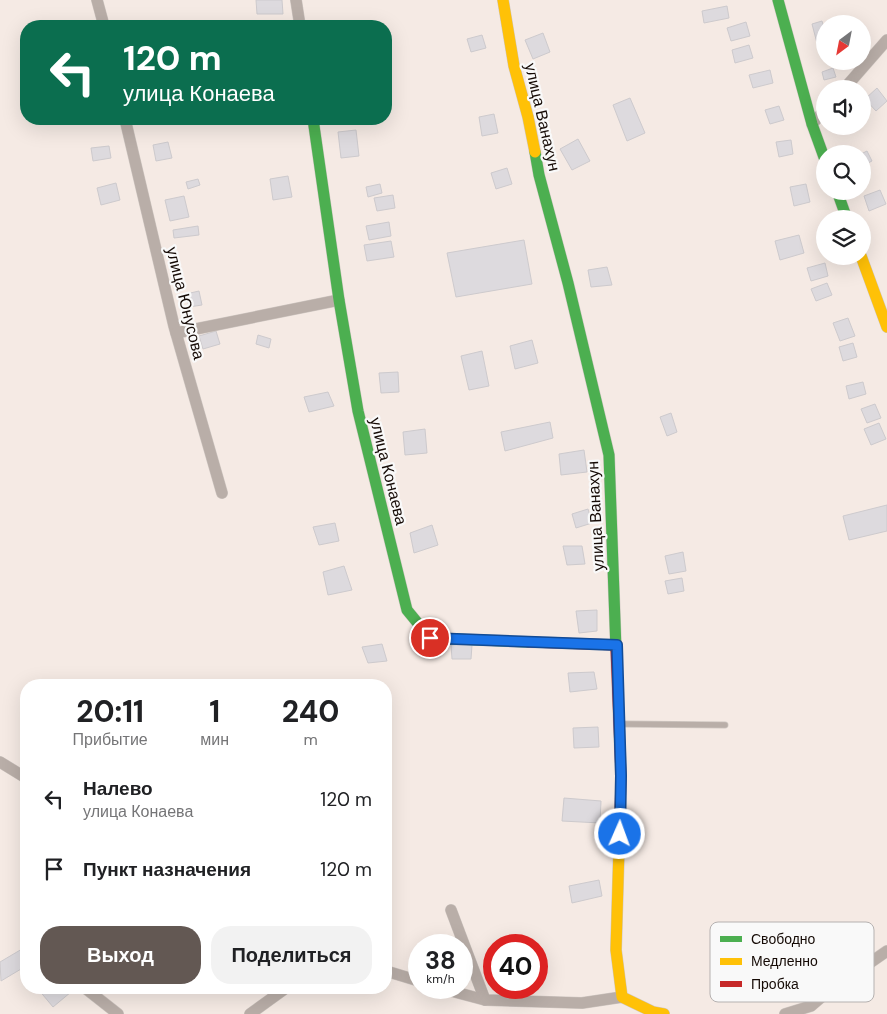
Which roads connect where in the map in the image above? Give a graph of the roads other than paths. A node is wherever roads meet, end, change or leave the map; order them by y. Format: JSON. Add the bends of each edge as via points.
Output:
{"nodes":[{"id":1,"x":97,"y":0,"type":"edge"},
{"id":2,"x":296,"y":0,"type":"edge"},
{"id":3,"x":504,"y":0,"type":"edge"},
{"id":4,"x":778,"y":0,"type":"edge"},
{"id":5,"x":102,"y":20,"type":"edge"},
{"id":6,"x":299,"y":20,"type":"edge"},
{"id":7,"x":887,"y":40,"type":"edge"},
{"id":8,"x":852,"y":80,"type":"edge"},
{"id":9,"x":816,"y":120,"type":"edge"},
{"id":10,"x":812,"y":124,"type":"junction"},
{"id":11,"x":126,"y":125,"type":"edge"},
{"id":12,"x":314,"y":125,"type":"edge"},
{"id":13,"x":820,"y":145,"type":"edge"},
{"id":14,"x":864,"y":265,"type":"edge"},
{"id":15,"x":339,"y":300,"type":"junction"},
{"id":16,"x":887,"y":327,"type":"edge"},
{"id":17,"x":176,"y":333,"type":"junction"},
{"id":18,"x":222,"y":493,"type":"dead end"},
{"id":19,"x":617,"y":645,"type":"junction"},
{"id":20,"x":620,"y":724,"type":"junction"},
{"id":21,"x":725,"y":725,"type":"dead end"},
{"id":22,"x":0,"y":762,"type":"edge"},
{"id":23,"x":20,"y":774,"type":"edge"},
{"id":24,"x":451,"y":910,"type":"dead end"},
{"id":25,"x":887,"y":951,"type":"edge"},
{"id":26,"x":874,"y":960,"type":"edge"},
{"id":27,"x":392,"y":973,"type":"edge"},
{"id":28,"x":408,"y":978,"type":"edge"},
{"id":29,"x":93,"y":994,"type":"edge"},
{"id":30,"x":278,"y":994,"type":"edge"},
{"id":31,"x":473,"y":997,"type":"edge"},
{"id":32,"x":622,"y":997,"type":"junction"},
{"id":33,"x":485,"y":1000,"type":"junction"},
{"id":34,"x":816,"y":1002,"type":"edge"},
{"id":35,"x":811,"y":1006,"type":"junction"},
{"id":36,"x":656,"y":1013,"type":"edge"},
{"id":37,"x":118,"y":1014,"type":"edge"},
{"id":38,"x":250,"y":1014,"type":"edge"},
{"id":39,"x":785,"y":1014,"type":"edge"},
{"id":40,"x":820,"y":1014,"type":"edge"}],
"edges":[{"from":1,"to":5,"type":"street"},
{"from":2,"to":6,"type":"street"},
{"from":3,"to":19,"type":"street","name":"улица Ванахун","via":[[514,66],[539,175],[609,455]]},
{"from":4,"to":10,"type":"street"},
{"from":7,"to":8,"type":"street"},
{"from":9,"to":10,"type":"street"},
{"from":10,"to":13,"type":"street"},
{"from":11,"to":17,"type":"street","name":"улица Юнусова"},
{"from":12,"to":15,"type":"street","name":"улица Конаева"},
{"from":14,"to":16,"type":"street"},
{"from":15,"to":17,"type":"street"},
{"from":15,"to":19,"type":"street","name":"улица Конаева","via":[[358,411],[408,610],[413,617],[430,638]]},
{"from":17,"to":18,"type":"street","name":"улица Юнусова"},
{"from":19,"to":20,"type":"street","name":"улица Ванахун"},
{"from":20,"to":21,"type":"lane"},
{"from":20,"to":32,"type":"street","name":"улица Ванахун","via":[[616,950]]},
{"from":22,"to":23,"type":"street"},
{"from":24,"to":33,"type":"street"},
{"from":25,"to":26,"type":"street"},
{"from":27,"to":28,"type":"street"},
{"from":29,"to":37,"type":"street"},
{"from":30,"to":38,"type":"street"},
{"from":31,"to":33,"type":"street"},
{"from":32,"to":33,"type":"street","via":[[582,1003]]},
{"from":32,"to":36,"type":"street"},
{"from":34,"to":35,"type":"street"},
{"from":35,"to":39,"type":"street"},
{"from":35,"to":40,"type":"street"}]}
